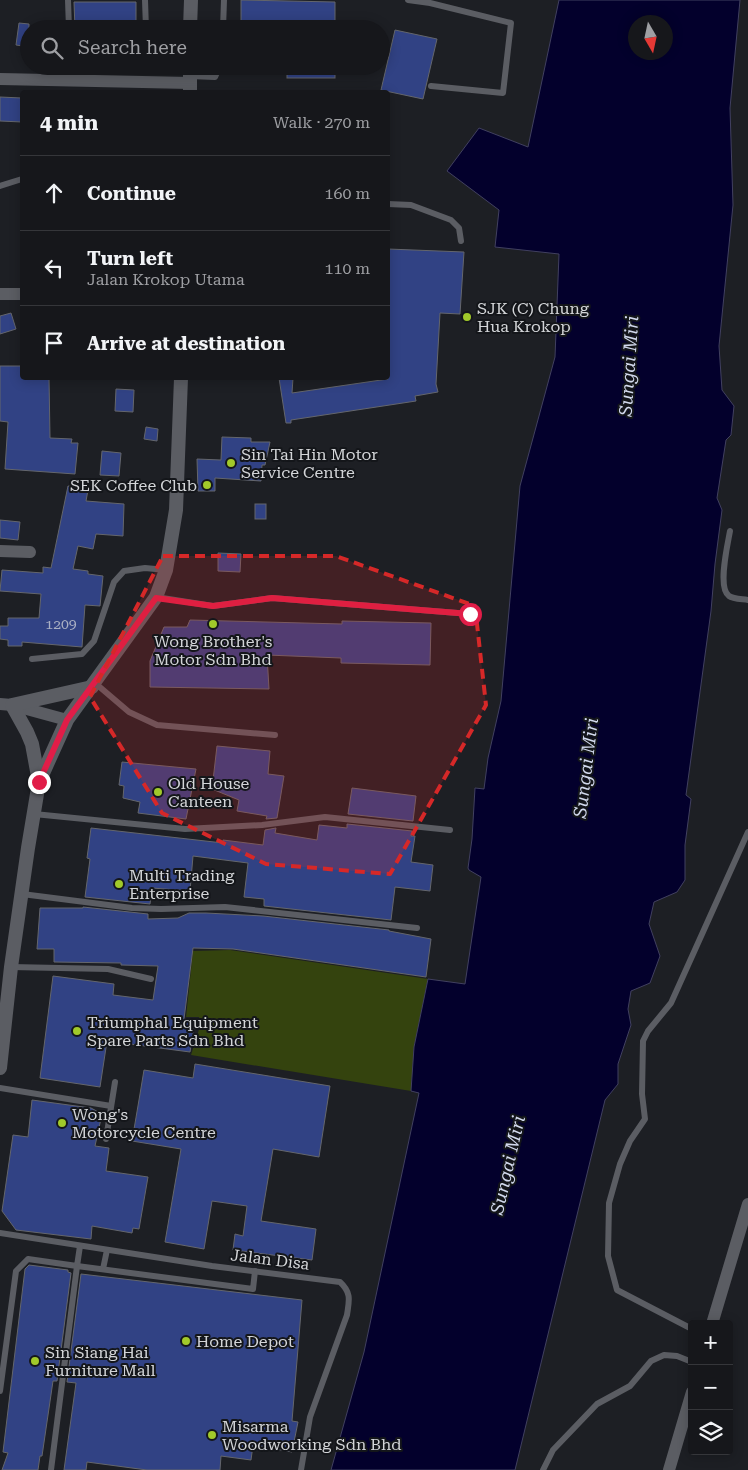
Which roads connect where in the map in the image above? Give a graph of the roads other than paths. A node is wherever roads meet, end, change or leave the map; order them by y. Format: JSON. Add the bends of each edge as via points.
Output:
{"nodes":[{"id":1,"x":68,"y":0,"type":"edge"},
{"id":2,"x":145,"y":0,"type":"edge"},
{"id":3,"x":191,"y":0,"type":"edge"},
{"id":4,"x":224,"y":0,"type":"edge"},
{"id":5,"x":408,"y":0,"type":"edge"},
{"id":6,"x":69,"y":20,"type":"edge"},
{"id":7,"x":146,"y":20,"type":"edge"},
{"id":8,"x":190,"y":20,"type":"edge"},
{"id":9,"x":223,"y":20,"type":"edge"},
{"id":10,"x":71,"y":75,"type":"edge"},
{"id":11,"x":216,"y":75,"type":"edge"},
{"id":12,"x":0,"y":80,"type":"edge"},
{"id":13,"x":71,"y":80,"type":"junction"},
{"id":14,"x":190,"y":80,"type":"edge"},
{"id":15,"x":431,"y":86,"type":"dead end"},
{"id":16,"x":20,"y":180,"type":"edge"},
{"id":17,"x":0,"y":186,"type":"edge"},
{"id":18,"x":390,"y":204,"type":"edge"},
{"id":19,"x":461,"y":241,"type":"dead end"},
{"id":20,"x":0,"y":294,"type":"edge"},
{"id":21,"x":20,"y":294,"type":"edge"},
{"id":22,"x":182,"y":380,"type":"edge"},
{"id":23,"x":730,"y":531,"type":"dead end"},
{"id":24,"x":0,"y":551,"type":"edge"},
{"id":25,"x":30,"y":552,"type":"dead end"},
{"id":26,"x":166,"y":570,"type":"junction"},
{"id":27,"x":156,"y":598,"type":"junction"},
{"id":28,"x":748,"y":600,"type":"edge"},
{"id":29,"x":470,"y":614,"type":"dead end"},
{"id":30,"x":32,"y":659,"type":"dead end"},
{"id":31,"x":94,"y":685,"type":"junction"},
{"id":32,"x":6,"y":705,"type":"edge"},
{"id":33,"x":67,"y":720,"type":"junction"},
{"id":34,"x":275,"y":736,"type":"dead end"},
{"id":35,"x":39,"y":782,"type":"junction"},
{"id":36,"x":33,"y":814,"type":"junction"},
{"id":37,"x":450,"y":830,"type":"dead end"},
{"id":38,"x":748,"y":832,"type":"edge"},
{"id":39,"x":22,"y":894,"type":"junction"},
{"id":40,"x":417,"y":928,"type":"dead end"},
{"id":41,"x":11,"y":967,"type":"junction"},
{"id":42,"x":151,"y":979,"type":"dead end"},
{"id":43,"x":3,"y":1012,"type":"edge"},
{"id":44,"x":0,"y":1068,"type":"edge"},
{"id":45,"x":115,"y":1082,"type":"dead end"},
{"id":46,"x":0,"y":1088,"type":"edge"},
{"id":47,"x":111,"y":1106,"type":"junction"},
{"id":48,"x":106,"y":1139,"type":"dead end"},
{"id":49,"x":748,"y":1204,"type":"edge"},
{"id":50,"x":0,"y":1233,"type":"edge"},
{"id":51,"x":80,"y":1246,"type":"junction"},
{"id":52,"x":107,"y":1250,"type":"junction"},
{"id":53,"x":77,"y":1266,"type":"junction"},
{"id":54,"x":104,"y":1269,"type":"junction"},
{"id":55,"x":255,"y":1271,"type":"junction"},
{"id":56,"x":713,"y":1320,"type":"edge"},
{"id":57,"x":688,"y":1328,"type":"edge"},
{"id":58,"x":2,"y":1355,"type":"edge"},
{"id":59,"x":688,"y":1360,"type":"edge"},
{"id":60,"x":2,"y":1363,"type":"edge"},
{"id":61,"x":0,"y":1391,"type":"edge"},
{"id":62,"x":688,"y":1405,"type":"edge"},
{"id":63,"x":51,"y":1470,"type":"edge"},
{"id":64,"x":301,"y":1470,"type":"edge"},
{"id":65,"x":543,"y":1470,"type":"edge"},
{"id":66,"x":668,"y":1470,"type":"edge"}],
"edges":[{"from":1,"to":6,"type":"lane"},
{"from":2,"to":7,"type":"lane"},
{"from":3,"to":8,"type":"street"},
{"from":4,"to":9,"type":"lane"},
{"from":5,"to":15,"type":"lane","via":[[511,23],[503,93]]},
{"from":10,"to":13,"type":"lane"},
{"from":11,"to":14,"type":"lane"},
{"from":12,"to":13,"type":"street"},
{"from":13,"to":14,"type":"street"},
{"from":16,"to":17,"type":"lane"},
{"from":18,"to":19,"type":"lane","via":[[410,205],[451,220],[459,228]]},
{"from":20,"to":21,"type":"street"},
{"from":22,"to":26,"type":"street","via":[[176,510]]},
{"from":23,"to":28,"type":"lane","via":[[724,591],[729,597]]},
{"from":24,"to":25,"type":"street"},
{"from":26,"to":27,"type":"street"},
{"from":26,"to":30,"type":"lane","via":[[124,571],[114,582],[94,641],[82,654]]},
{"from":27,"to":29,"type":"lane","via":[[213,606],[272,598]]},
{"from":27,"to":31,"type":"street"},
{"from":31,"to":32,"type":"street"},
{"from":31,"to":33,"type":"street"},
{"from":31,"to":34,"type":"lane","via":[[129,712],[158,725]]},
{"from":32,"to":33,"type":"street"},
{"from":32,"to":35,"type":"street","via":[[27,732]]},
{"from":33,"to":35,"type":"street"},
{"from":35,"to":36,"type":"street"},
{"from":36,"to":37,"type":"lane","via":[[185,829],[262,825],[325,817]]},
{"from":36,"to":39,"type":"street"},
{"from":38,"to":57,"type":"lane","via":[[671,1003],[643,1041],[645,1119],[620,1164],[609,1203],[608,1256],[617,1290]]},
{"from":39,"to":40,"type":"lane","via":[[132,908],[225,907]]},
{"from":39,"to":41,"type":"street"},
{"from":41,"to":42,"type":"lane","via":[[108,969]]},
{"from":41,"to":43,"type":"street"},
{"from":43,"to":44,"type":"street"},
{"from":45,"to":47,"type":"lane"},
{"from":46,"to":47,"type":"lane"},
{"from":47,"to":48,"type":"lane"},
{"from":49,"to":56,"type":"street"},
{"from":50,"to":51,"type":"lane","name":"Jalan Disa"},
{"from":51,"to":52,"type":"lane","name":"Jalan Disa"},
{"from":51,"to":53,"type":"lane"},
{"from":52,"to":54,"type":"lane"},
{"from":52,"to":55,"type":"lane","name":"Jalan Disa"},
{"from":53,"to":54,"type":"lane"},
{"from":53,"to":58,"type":"lane","via":[[28,1259],[16,1271]]},
{"from":53,"to":63,"type":"lane"},
{"from":54,"to":55,"type":"lane","via":[[252,1289]]},
{"from":55,"to":64,"type":"lane","name":"Jalan Disa","via":[[340,1282],[347,1289],[347,1315],[310,1417]]},
{"from":58,"to":60,"type":"lane"},
{"from":59,"to":65,"type":"lane","via":[[664,1355],[650,1361],[630,1386],[596,1404],[553,1450]]},
{"from":60,"to":61,"type":"lane"},
{"from":62,"to":66,"type":"street"}]}
